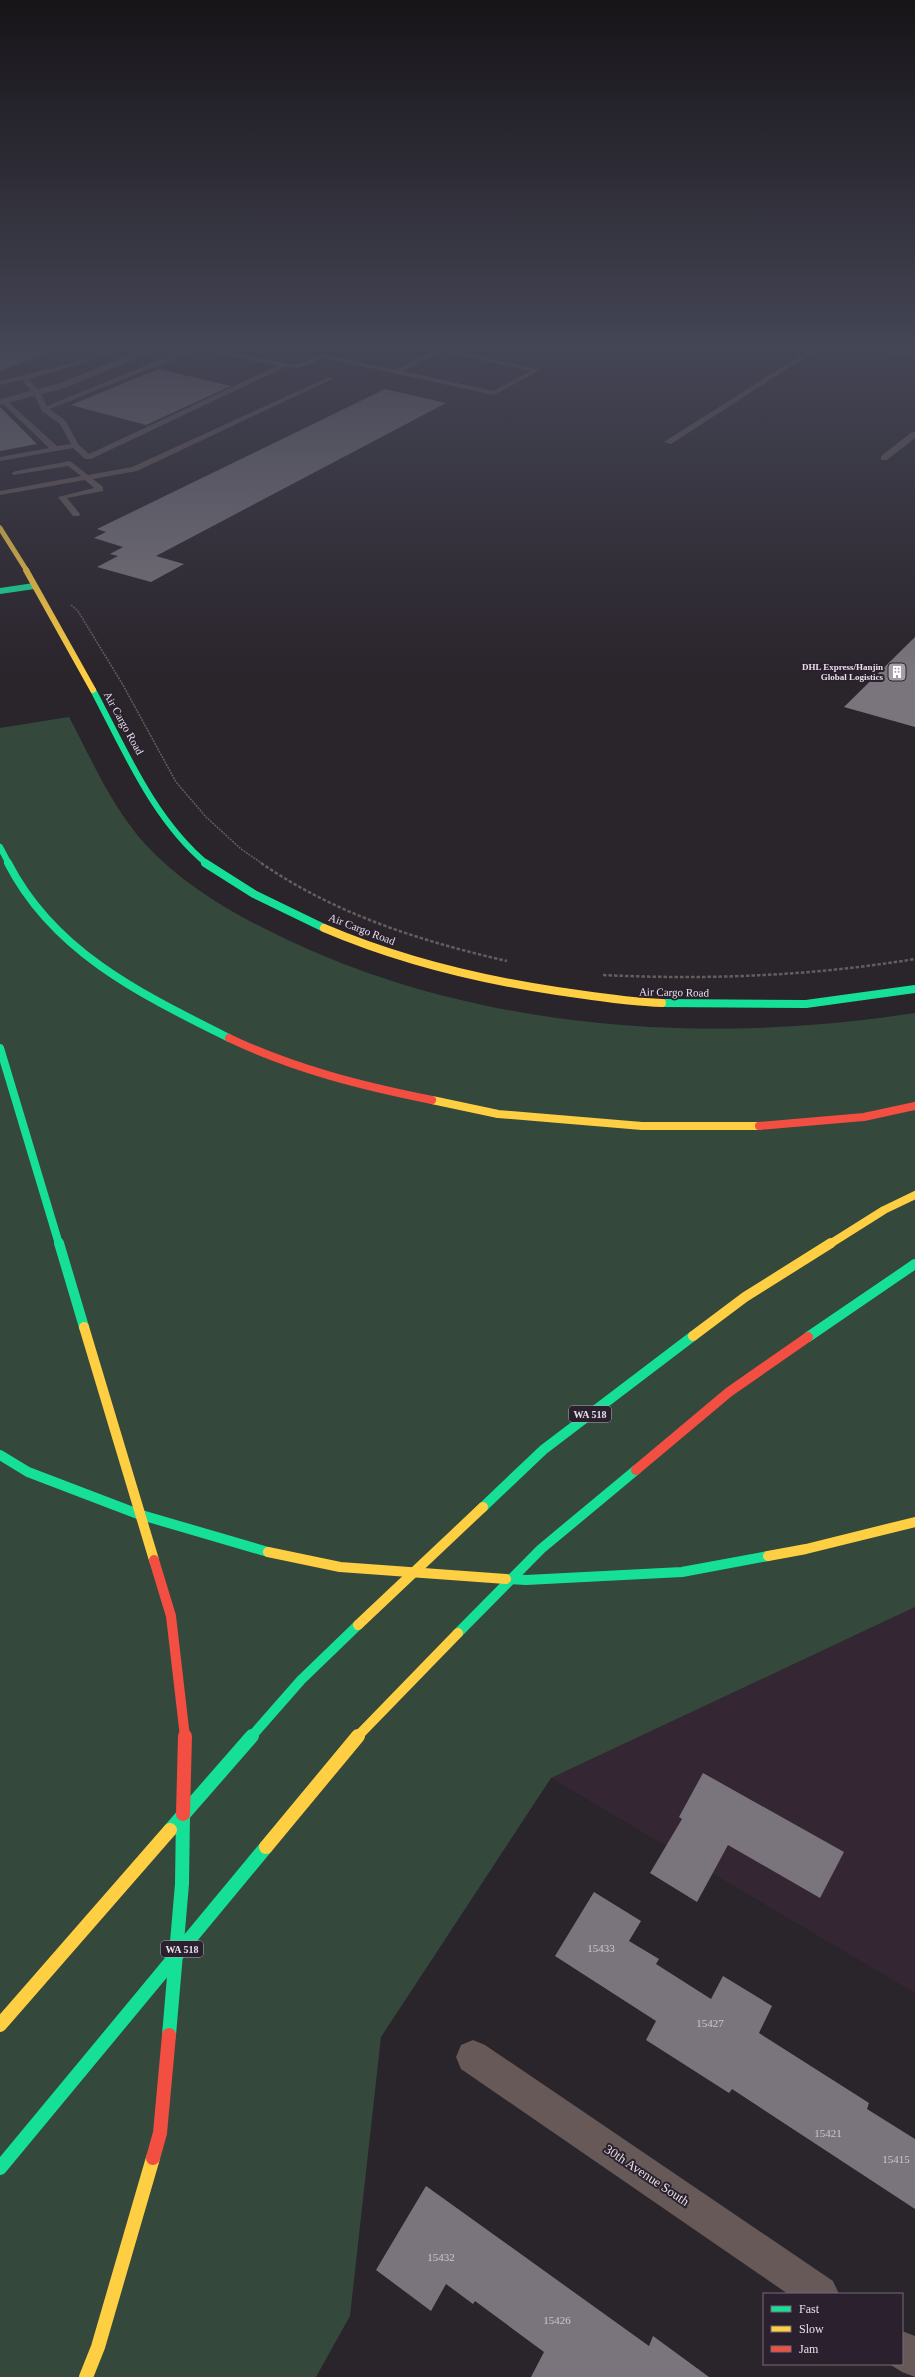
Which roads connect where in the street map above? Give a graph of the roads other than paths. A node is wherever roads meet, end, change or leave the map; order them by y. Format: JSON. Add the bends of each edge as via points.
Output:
{"nodes":[{"id":1,"x":19,"y":456,"type":"edge"},
{"id":2,"x":162,"y":456,"type":"edge"},
{"id":3,"x":887,"y":456,"type":"edge"},
{"id":4,"x":884,"y":458,"type":"dead end"},
{"id":5,"x":3,"y":459,"type":"dead end"},
{"id":6,"x":16,"y":473,"type":"dead end"},
{"id":7,"x":86,"y":477,"type":"junction"},
{"id":8,"x":0,"y":493,"type":"edge"},
{"id":9,"x":76,"y":514,"type":"dead end"},
{"id":10,"x":0,"y":528,"type":"edge"},
{"id":11,"x":34,"y":586,"type":"junction"},
{"id":12,"x":0,"y":591,"type":"edge"},
{"id":13,"x":0,"y":847,"type":"edge"},
{"id":14,"x":915,"y":989,"type":"edge"},
{"id":15,"x":0,"y":1048,"type":"edge"},
{"id":16,"x":915,"y":1106,"type":"edge"},
{"id":17,"x":915,"y":1195,"type":"edge"},
{"id":18,"x":915,"y":1264,"type":"edge"},
{"id":19,"x":0,"y":1455,"type":"edge"},
{"id":20,"x":915,"y":1522,"type":"edge"},
{"id":21,"x":0,"y":2025,"type":"edge"},
{"id":22,"x":473,"y":2057,"type":"dead end"},
{"id":23,"x":0,"y":2168,"type":"edge"},
{"id":24,"x":819,"y":2293,"type":"edge"},
{"id":25,"x":903,"y":2351,"type":"edge"},
{"id":26,"x":915,"y":2359,"type":"edge"},
{"id":27,"x":86,"y":2377,"type":"edge"}],
"edges":[{"from":1,"to":5,"type":"lane"},
{"from":2,"to":7,"type":"lane","via":[[134,469]]},
{"from":3,"to":4,"type":"lane"},
{"from":6,"to":7,"type":"lane","via":[[70,463]]},
{"from":7,"to":8,"type":"lane"},
{"from":7,"to":9,"type":"lane","via":[[100,489],[62,497]]},
{"from":10,"to":11,"type":"main road","name":"Air Cargo Road"},
{"from":11,"to":12,"type":"main road"},
{"from":11,"to":14,"type":"main road","name":"Air Cargo Road","via":[[152,799],[177,834],[213,869],[266,902],[339,935],[417,962],[494,982],[636,1003],[806,1004]]},
{"from":13,"to":16,"type":"main road","via":[[21,888],[62,935],[105,971],[171,1009],[255,1051],[360,1085],[498,1114],[642,1126],[759,1126],[864,1117]]},
{"from":15,"to":27,"type":"main road","via":[[171,1616],[185,1731],[182,1884],[160,2133],[98,2347]]},
{"from":17,"to":21,"type":"main road","number":"WA 518","via":[[884,1210],[745,1297],[543,1450],[301,1680]]},
{"from":18,"to":23,"type":"main road","number":"WA 518","via":[[729,1392],[541,1549],[364,1729]]},
{"from":19,"to":20,"type":"main road","via":[[28,1472],[138,1514],[247,1547],[340,1567],[526,1580],[682,1572],[806,1549]]},
{"from":22,"to":24,"type":"street","name":"30th Avenue South"},
{"from":25,"to":26,"type":"street"}]}
